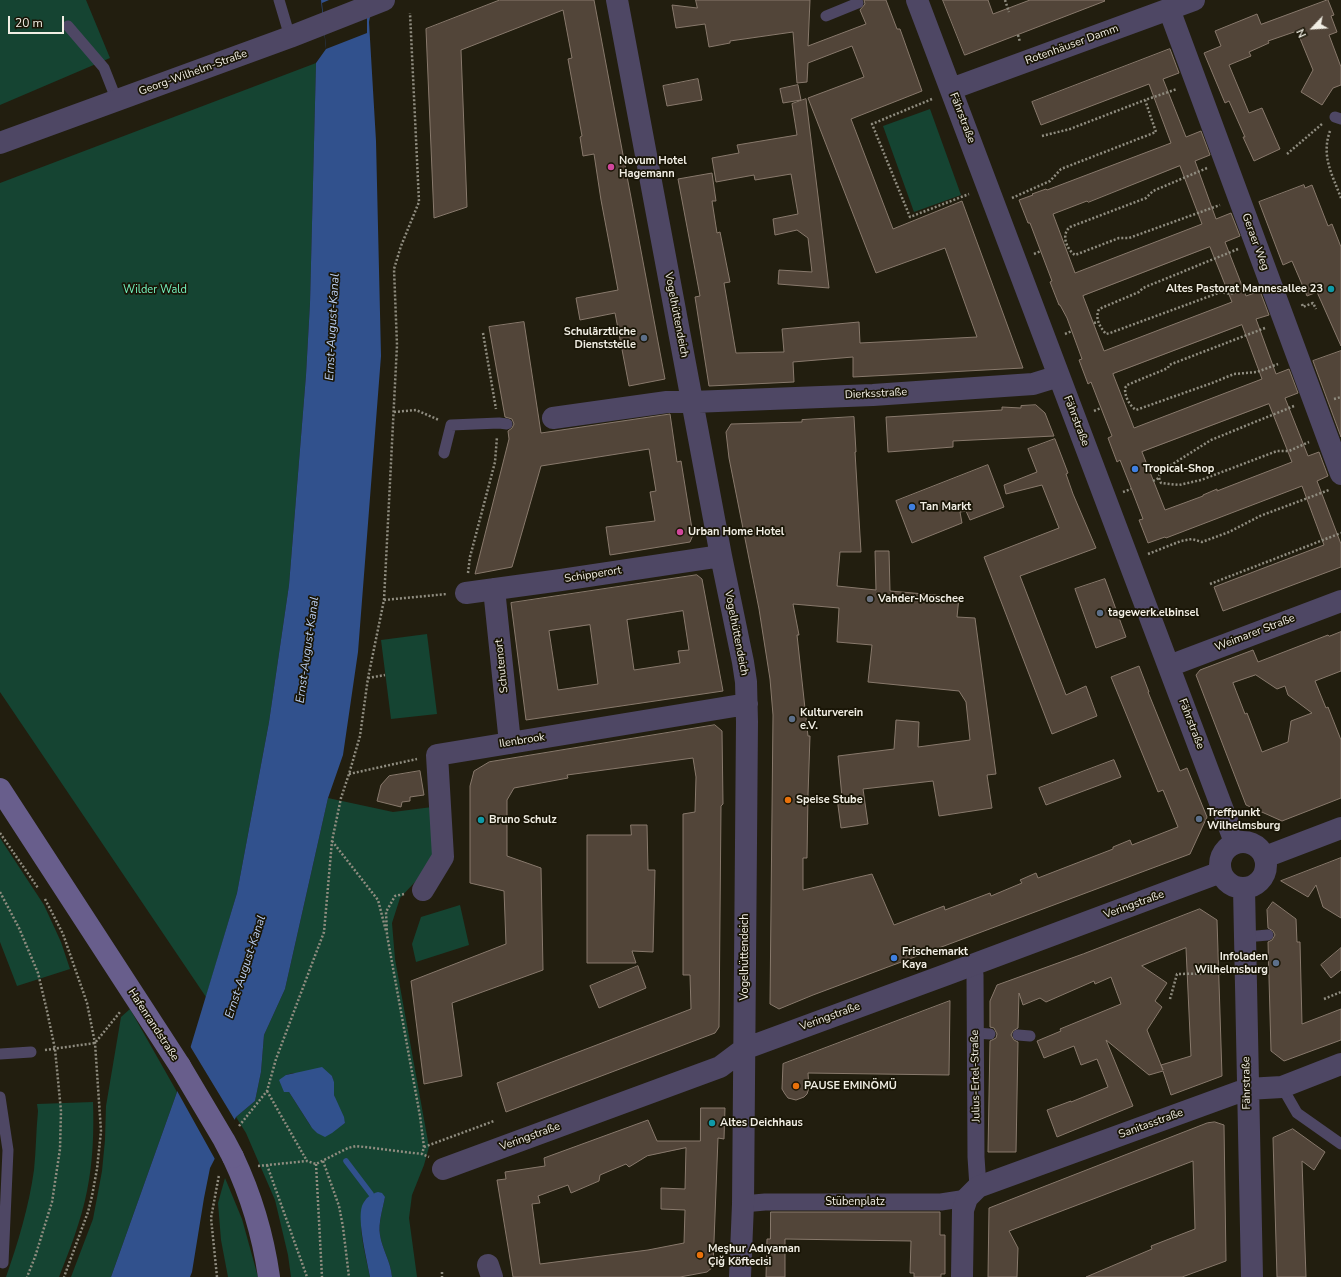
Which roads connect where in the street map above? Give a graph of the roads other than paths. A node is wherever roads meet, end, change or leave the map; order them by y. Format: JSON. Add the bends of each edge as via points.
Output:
{"nodes":[{"id":1,"x":280,"y":0,"type":"edge"},
{"id":2,"x":617,"y":0,"type":"edge"},
{"id":3,"x":917,"y":0,"type":"edge"},
{"id":4,"x":1194,"y":0,"type":"edge"},
{"id":5,"x":376,"y":3,"type":"edge"},
{"id":6,"x":858,"y":3,"type":"dead end"},
{"id":7,"x":1169,"y":9,"type":"junction"},
{"id":8,"x":826,"y":16,"type":"dead end"},
{"id":9,"x":68,"y":26,"type":"dead end"},
{"id":10,"x":290,"y":37,"type":"junction"},
{"id":11,"x":951,"y":89,"type":"junction"},
{"id":12,"x":117,"y":100,"type":"junction"},
{"id":13,"x":0,"y":144,"type":"edge"},
{"id":14,"x":1059,"y":376,"type":"junction"},
{"id":15,"x":692,"y":402,"type":"junction"},
{"id":16,"x":549,"y":418,"type":"dead end"},
{"id":17,"x":503,"y":423,"type":"road end"},
{"id":18,"x":444,"y":453,"type":"dead end"},
{"id":19,"x":1338,"y":481,"type":"edge"},
{"id":20,"x":721,"y":556,"type":"junction"},
{"id":21,"x":494,"y":589,"type":"junction"},
{"id":22,"x":466,"y":593,"type":"road end"},
{"id":23,"x":1341,"y":600,"type":"edge"},
{"id":24,"x":1170,"y":666,"type":"junction"},
{"id":25,"x":747,"y":704,"type":"junction"},
{"id":26,"x":510,"y":744,"type":"junction"},
{"id":27,"x":0,"y":789,"type":"edge"},
{"id":28,"x":1341,"y":828,"type":"edge"},
{"id":29,"x":1235,"y":842,"type":"junction"},
{"id":30,"x":1265,"y":857,"type":"junction"},
{"id":31,"x":1221,"y":872,"type":"junction"},
{"id":32,"x":1244,"y":888,"type":"junction"},
{"id":33,"x":423,"y":890,"type":"road end"},
{"id":34,"x":1268,"y":935,"type":"dead end"},
{"id":35,"x":1245,"y":937,"type":"junction"},
{"id":36,"x":972,"y":965,"type":"junction"},
{"id":37,"x":1018,"y":1035,"type":"dead end"},
{"id":38,"x":1030,"y":1036,"type":"dead end"},
{"id":39,"x":744,"y":1048,"type":"junction"},
{"id":40,"x":31,"y":1052,"type":"dead end"},
{"id":41,"x":0,"y":1054,"type":"edge"},
{"id":42,"x":1341,"y":1064,"type":"edge"},
{"id":43,"x":1282,"y":1087,"type":"junction"},
{"id":44,"x":1247,"y":1089,"type":"junction"},
{"id":45,"x":0,"y":1097,"type":"edge"},
{"id":46,"x":1341,"y":1144,"type":"edge"},
{"id":47,"x":448,"y":1167,"type":"road end"},
{"id":48,"x":973,"y":1193,"type":"junction"},
{"id":49,"x":743,"y":1204,"type":"junction"},
{"id":50,"x":3,"y":1263,"type":"dead end"},
{"id":51,"x":1249,"y":1276,"type":"edge"},
{"id":52,"x":269,"y":1277,"type":"edge"},
{"id":53,"x":740,"y":1277,"type":"edge"},
{"id":54,"x":962,"y":1277,"type":"edge"}],
"edges":[{"from":1,"to":10,"type":"lane"},
{"from":2,"to":15,"type":"street","name":"Vogelhüttendeich"},
{"from":3,"to":11,"type":"street","name":"Fährstraße"},
{"from":4,"to":7,"type":"street","name":"Rotenhäuser Damm"},
{"from":5,"to":10,"type":"street","name":"Georg-Wilhelm-Straße"},
{"from":6,"to":8,"type":"lane"},
{"from":7,"to":11,"type":"street","name":"Rotenhäuser Damm"},
{"from":7,"to":19,"type":"street","name":"Geraer Weg","via":[[1327,435]]},
{"from":9,"to":12,"type":"lane","via":[[104,68]]},
{"from":10,"to":12,"type":"street","name":"Georg-Wilhelm-Straße"},
{"from":11,"to":14,"type":"street","name":"Fährstraße"},
{"from":12,"to":13,"type":"street","name":"Georg-Wilhelm-Straße"},
{"from":14,"to":15,"type":"street","name":"Dierksstraße","via":[[1025,385],[872,395]]},
{"from":14,"to":24,"type":"street","name":"Fährstraße"},
{"from":15,"to":16,"type":"street","name":"Dierksstraße","via":[[667,402]]},
{"from":15,"to":20,"type":"street","name":"Vogelhüttendeich"},
{"from":17,"to":18,"type":"lane","via":[[451,425]]},
{"from":20,"to":21,"type":"street","name":"Schipperort"},
{"from":20,"to":25,"type":"street","name":"Vogelhüttendeich","via":[[743,662]]},
{"from":21,"to":22,"type":"street","name":"Schipperort"},
{"from":21,"to":26,"type":"street","name":"Schutenort"},
{"from":23,"to":24,"type":"street","name":"Weimarer Straße"},
{"from":24,"to":29,"type":"street","name":"Fährstraße"},
{"from":25,"to":26,"type":"street","name":"Ilenbrook"},
{"from":25,"to":39,"type":"street","name":"Vogelhüttendeich"},
{"from":26,"to":33,"type":"street","name":"Ilenbrook","via":[[437,755],[443,857]]},
{"from":27,"to":52,"type":"main road","name":"Hafenrandstraße","bridge":true,"via":[[180,1066],[224,1140],[254,1208]]},
{"from":28,"to":30,"type":"street"},
{"from":29,"to":30,"type":"street","via":[[1253,843]]},
{"from":29,"to":31,"type":"street","via":[[1222,854]]},
{"from":30,"to":32,"type":"street","via":[[1266,871],[1263,878],[1251,887]]},
{"from":31,"to":32,"type":"street","via":[[1230,884]]},
{"from":31,"to":36,"type":"street","name":"Veringstraße"},
{"from":32,"to":35,"type":"street","name":"Fährstraße"},
{"from":34,"to":35,"type":"lane"},
{"from":35,"to":44,"type":"street","name":"Fährstraße"},
{"from":36,"to":39,"type":"street","name":"Veringstraße","via":[[851,1016]]},
{"from":36,"to":48,"type":"street","name":"Julius-Ertel-Straße","via":[[983,1034]]},
{"from":37,"to":38,"type":"lane"},
{"from":39,"to":47,"type":"street","name":"Veringstraße","via":[[720,1067]]},
{"from":39,"to":49,"type":"street","name":"Vogelhüttendeich"},
{"from":40,"to":41,"type":"lane"},
{"from":42,"to":43,"type":"street","name":"Sanitasstraße"},
{"from":43,"to":44,"type":"street","name":"Sanitasstraße"},
{"from":43,"to":46,"type":"lane","via":[[1297,1113]]},
{"from":44,"to":48,"type":"street","name":"Sanitasstraße"},
{"from":44,"to":51,"type":"street","name":"Fährstraße"},
{"from":45,"to":50,"type":"lane","via":[[8,1150]]},
{"from":48,"to":49,"type":"street","name":"Stübenplatz","via":[[941,1202]]},
{"from":48,"to":54,"type":"street","name":"Julius-Ertel-Straße","via":[[963,1210]]},
{"from":49,"to":53,"type":"street","name":"Vogelhüttendeich"}]}
